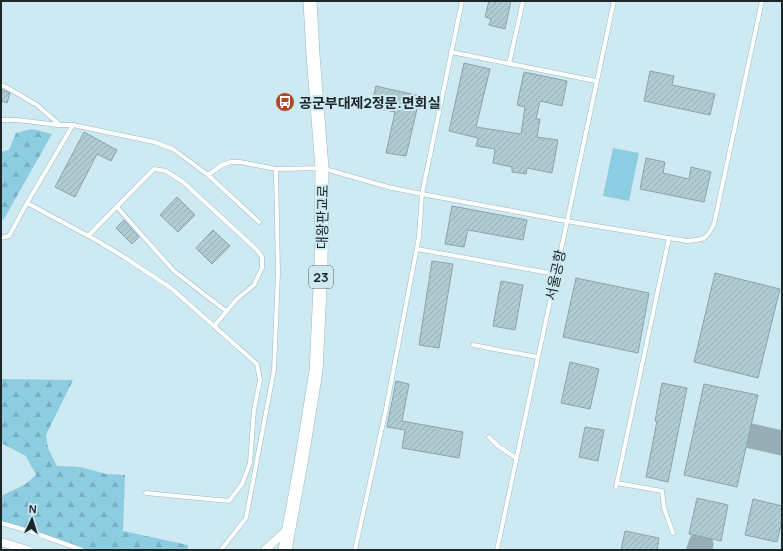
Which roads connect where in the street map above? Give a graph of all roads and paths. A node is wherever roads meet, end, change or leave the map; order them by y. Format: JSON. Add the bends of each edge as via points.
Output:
{"nodes":[{"id":1,"x":310,"y":1,"type":"edge"},
{"id":2,"x":462,"y":1,"type":"edge"},
{"id":3,"x":523,"y":1,"type":"edge"},
{"id":4,"x":614,"y":1,"type":"edge"},
{"id":5,"x":762,"y":1,"type":"edge"},
{"id":6,"x":451,"y":52,"type":"junction"},
{"id":7,"x":509,"y":64,"type":"junction"},
{"id":8,"x":596,"y":81,"type":"junction"},
{"id":9,"x":1,"y":85,"type":"edge"},
{"id":10,"x":1,"y":120,"type":"edge"},
{"id":11,"x":60,"y":125,"type":"junction"},
{"id":12,"x":73,"y":125,"type":"junction"},
{"id":13,"x":322,"y":168,"type":"junction"},
{"id":14,"x":276,"y":169,"type":"junction"},
{"id":15,"x":208,"y":175,"type":"junction"},
{"id":16,"x":422,"y":194,"type":"junction"},
{"id":17,"x":27,"y":203,"type":"junction"},
{"id":18,"x":116,"y":207,"type":"junction"},
{"id":19,"x":566,"y":221,"type":"junction"},
{"id":20,"x":259,"y":222,"type":"dead end"},
{"id":21,"x":88,"y":236,"type":"junction"},
{"id":22,"x":1,"y":238,"type":"edge"},
{"id":23,"x":669,"y":238,"type":"junction"},
{"id":24,"x":416,"y":250,"type":"junction"},
{"id":25,"x":555,"y":274,"type":"junction"},
{"id":26,"x":226,"y":311,"type":"junction"},
{"id":27,"x":214,"y":326,"type":"junction"},
{"id":28,"x":473,"y":345,"type":"dead end"},
{"id":29,"x":538,"y":357,"type":"junction"},
{"id":30,"x":489,"y":437,"type":"dead end"},
{"id":31,"x":516,"y":458,"type":"junction"},
{"id":32,"x":146,"y":493,"type":"dead end"},
{"id":33,"x":1,"y":523,"type":"edge"},
{"id":34,"x":289,"y":529,"type":"junction"},
{"id":35,"x":673,"y":533,"type":"dead end"},
{"id":36,"x":1,"y":542,"type":"edge"},
{"id":37,"x":28,"y":550,"type":"edge"},
{"id":38,"x":82,"y":550,"type":"edge"},
{"id":39,"x":221,"y":550,"type":"edge"},
{"id":40,"x":265,"y":550,"type":"edge"},
{"id":41,"x":285,"y":550,"type":"edge"},
{"id":42,"x":355,"y":550,"type":"edge"},
{"id":43,"x":497,"y":550,"type":"edge"}],
"edges":[{"from":1,"to":13,"type":"main road","name":"대왕판교로","number":"23"},
{"from":2,"to":6,"type":"lane"},
{"from":3,"to":7,"type":"lane"},
{"from":4,"to":8,"type":"lane","name":"서울공항"},
{"from":5,"to":23,"type":"lane","via":[[714,224],[709,234],[701,240]]},
{"from":6,"to":7,"type":"lane"},
{"from":6,"to":16,"type":"lane"},
{"from":7,"to":8,"type":"lane"},
{"from":8,"to":19,"type":"lane","name":"서울공항"},
{"from":9,"to":11,"type":"lane","via":[[37,105]]},
{"from":10,"to":11,"type":"lane"},
{"from":11,"to":12,"type":"lane"},
{"from":12,"to":15,"type":"lane","via":[[154,142],[173,149]]},
{"from":12,"to":17,"type":"lane"},
{"from":13,"to":14,"type":"lane"},
{"from":13,"to":16,"type":"lane"},
{"from":13,"to":34,"type":"main road","name":"대왕판교로","number":"23","via":[[316,371]]},
{"from":14,"to":15,"type":"lane","via":[[231,162]]},
{"from":14,"to":39,"type":"lane","via":[[278,273],[274,370],[246,518]]},
{"from":15,"to":20,"type":"lane"},
{"from":16,"to":19,"type":"lane"},
{"from":16,"to":24,"type":"lane"},
{"from":17,"to":21,"type":"lane"},
{"from":17,"to":22,"type":"lane","via":[[9,236]]},
{"from":18,"to":21,"type":"lane"},
{"from":18,"to":26,"type":"lane","via":[[174,271]]},
{"from":18,"to":26,"type":"lane","via":[[154,170],[166,171],[183,182],[257,250],[262,257],[262,268],[254,285]]},
{"from":19,"to":23,"type":"lane"},
{"from":19,"to":25,"type":"lane","name":"서울공항"},
{"from":21,"to":27,"type":"lane","via":[[171,288]]},
{"from":23,"to":35,"type":"lane","via":[[616,485],[662,491],[664,508]]},
{"from":24,"to":25,"type":"lane"},
{"from":24,"to":42,"type":"lane"},
{"from":25,"to":29,"type":"lane","name":"서울공항"},
{"from":26,"to":27,"type":"lane"},
{"from":27,"to":32,"type":"lane","via":[[257,364],[260,380],[254,410],[250,463],[242,484],[229,501]]},
{"from":28,"to":29,"type":"lane"},
{"from":29,"to":31,"type":"lane","name":"서울공항"},
{"from":30,"to":31,"type":"lane"},
{"from":31,"to":43,"type":"lane","name":"서울공항"},
{"from":33,"to":38,"type":"lane"},
{"from":34,"to":40,"type":"street"},
{"from":34,"to":41,"type":"main road","name":"대왕판교로","number":"23"},
{"from":36,"to":37,"type":"street"}]}
